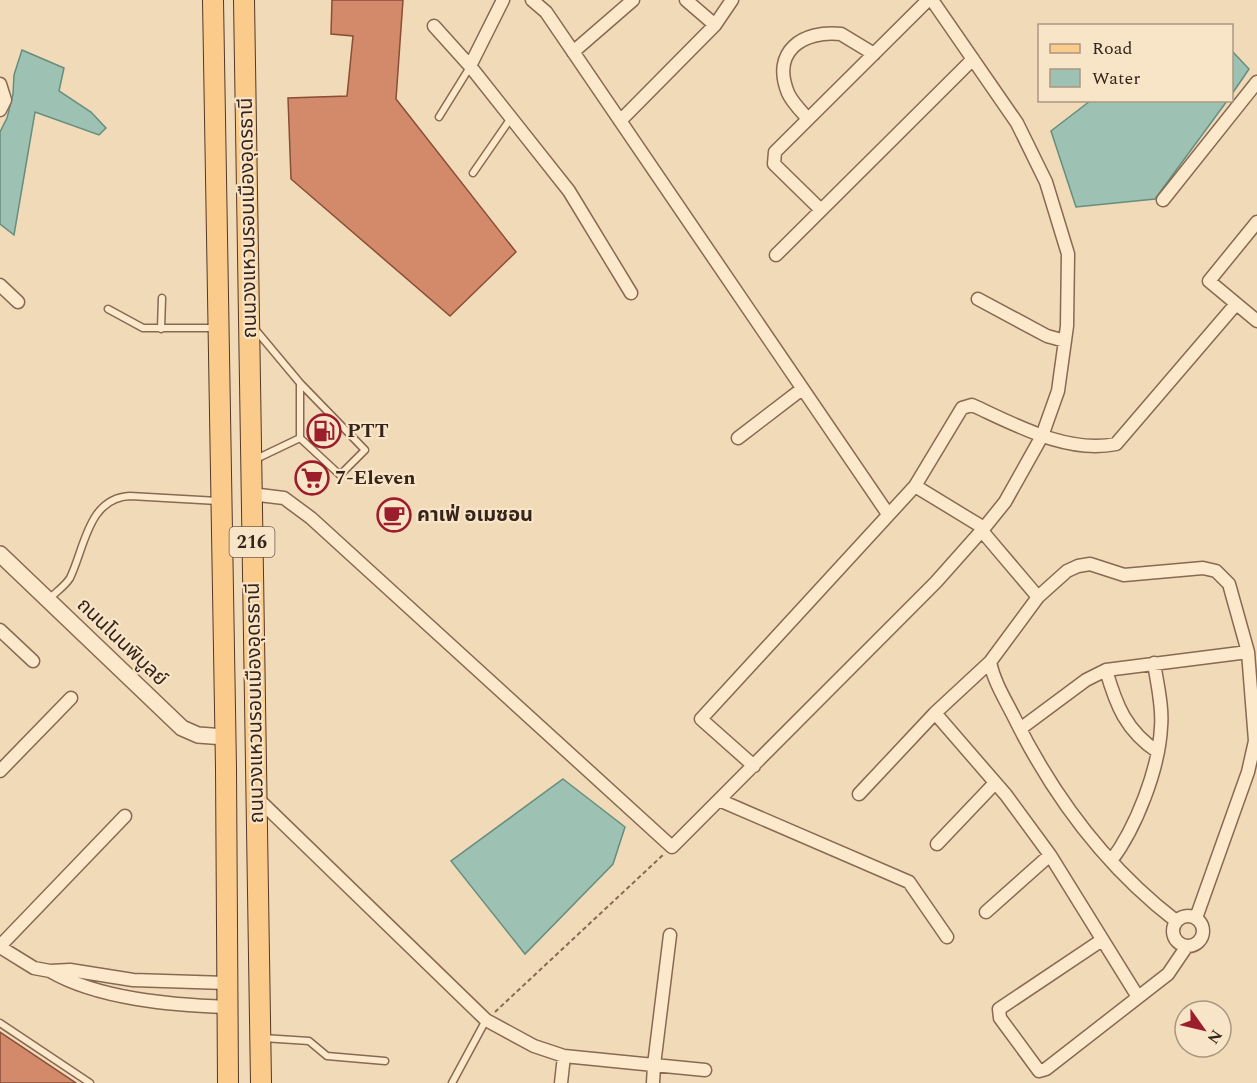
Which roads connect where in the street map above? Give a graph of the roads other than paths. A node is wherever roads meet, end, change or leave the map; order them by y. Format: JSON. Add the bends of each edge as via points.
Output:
{"nodes":[{"id":1,"x":213,"y":0,"type":"edge"},
{"id":2,"x":244,"y":0,"type":"edge"},
{"id":3,"x":503,"y":0,"type":"edge"},
{"id":4,"x":532,"y":0,"type":"edge"},
{"id":5,"x":633,"y":0,"type":"edge"},
{"id":6,"x":686,"y":0,"type":"edge"},
{"id":7,"x":732,"y":0,"type":"edge"},
{"id":8,"x":930,"y":0,"type":"edge"},
{"id":9,"x":715,"y":25,"type":"junction"},
{"id":10,"x":435,"y":26,"type":"dead end"},
{"id":11,"x":573,"y":52,"type":"junction"},
{"id":12,"x":874,"y":54,"type":"junction"},
{"id":13,"x":973,"y":59,"type":"junction"},
{"id":14,"x":470,"y":66,"type":"junction"},
{"id":15,"x":0,"y":84,"type":"edge"},
{"id":16,"x":1256,"y":85,"type":"edge"},
{"id":17,"x":0,"y":110,"type":"edge"},
{"id":18,"x":439,"y":117,"type":"dead end"},
{"id":19,"x":511,"y":118,"type":"junction"},
{"id":20,"x":808,"y":119,"type":"junction"},
{"id":21,"x":620,"y":121,"type":"junction"},
{"id":22,"x":473,"y":173,"type":"dead end"},
{"id":23,"x":1163,"y":200,"type":"dead end"},
{"id":24,"x":821,"y":210,"type":"junction"},
{"id":25,"x":1257,"y":222,"type":"edge"},
{"id":26,"x":776,"y":255,"type":"dead end"},
{"id":27,"x":0,"y":285,"type":"edge"},
{"id":28,"x":631,"y":293,"type":"dead end"},
{"id":29,"x":162,"y":298,"type":"dead end"},
{"id":30,"x":978,"y":299,"type":"dead end"},
{"id":31,"x":18,"y":302,"type":"dead end"},
{"id":32,"x":1236,"y":304,"type":"junction"},
{"id":33,"x":108,"y":309,"type":"dead end"},
{"id":34,"x":1257,"y":321,"type":"edge"},
{"id":35,"x":250,"y":323,"type":"junction"},
{"id":36,"x":219,"y":328,"type":"junction"},
{"id":37,"x":161,"y":329,"type":"junction"},
{"id":38,"x":1065,"y":341,"type":"junction"},
{"id":39,"x":300,"y":383,"type":"junction"},
{"id":40,"x":802,"y":389,"type":"junction"},
{"id":41,"x":1042,"y":436,"type":"junction"},
{"id":42,"x":300,"y":438,"type":"junction"},
{"id":43,"x":738,"y":438,"type":"dead end"},
{"id":44,"x":251,"y":462,"type":"junction"},
{"id":45,"x":915,"y":486,"type":"junction"},
{"id":46,"x":251,"y":494,"type":"junction"},
{"id":47,"x":222,"y":501,"type":"junction"},
{"id":48,"x":888,"y":514,"type":"junction"},
{"id":49,"x":983,"y":529,"type":"junction"},
{"id":50,"x":0,"y":554,"type":"edge"},
{"id":51,"x":1038,"y":597,"type":"junction"},
{"id":52,"x":48,"y":600,"type":"junction"},
{"id":53,"x":0,"y":630,"type":"edge"},
{"id":54,"x":1248,"y":652,"type":"junction"},
{"id":55,"x":33,"y":661,"type":"dead end"},
{"id":56,"x":990,"y":662,"type":"junction"},
{"id":57,"x":1154,"y":663,"type":"junction"},
{"id":58,"x":1106,"y":670,"type":"junction"},
{"id":59,"x":71,"y":698,"type":"dead end"},
{"id":60,"x":935,"y":713,"type":"junction"},
{"id":61,"x":1020,"y":729,"type":"junction"},
{"id":62,"x":225,"y":737,"type":"junction"},
{"id":63,"x":1158,"y":752,"type":"junction"},
{"id":64,"x":754,"y":766,"type":"junction"},
{"id":65,"x":0,"y":771,"type":"edge"},
{"id":66,"x":995,"y":783,"type":"junction"},
{"id":67,"x":859,"y":794,"type":"dead end"},
{"id":68,"x":256,"y":797,"type":"junction"},
{"id":69,"x":723,"y":802,"type":"junction"},
{"id":70,"x":125,"y":816,"type":"dead end"},
{"id":71,"x":937,"y":844,"type":"dead end"},
{"id":72,"x":1050,"y":855,"type":"junction"},
{"id":73,"x":1111,"y":861,"type":"junction"},
{"id":74,"x":986,"y":912,"type":"dead end"},
{"id":75,"x":1196,"y":918,"type":"junction"},
{"id":76,"x":1176,"y":921,"type":"junction"},
{"id":77,"x":670,"y":935,"type":"dead end"},
{"id":78,"x":946,"y":937,"type":"dead end"},
{"id":79,"x":1102,"y":940,"type":"junction"},
{"id":80,"x":1187,"y":946,"type":"junction"},
{"id":81,"x":0,"y":947,"type":"edge"},
{"id":82,"x":50,"y":971,"type":"junction"},
{"id":83,"x":226,"y":983,"type":"junction"},
{"id":84,"x":1138,"y":997,"type":"junction"},
{"id":85,"x":226,"y":1007,"type":"junction"},
{"id":86,"x":486,"y":1020,"type":"junction"},
{"id":87,"x":0,"y":1023,"type":"edge"},
{"id":88,"x":260,"y":1038,"type":"junction"},
{"id":89,"x":564,"y":1056,"type":"junction"},
{"id":90,"x":385,"y":1061,"type":"dead end"},
{"id":91,"x":654,"y":1065,"type":"junction"},
{"id":92,"x":705,"y":1070,"type":"dead end"},
{"id":93,"x":90,"y":1083,"type":"edge"},
{"id":94,"x":228,"y":1083,"type":"edge"},
{"id":95,"x":261,"y":1083,"type":"edge"},
{"id":96,"x":452,"y":1083,"type":"edge"},
{"id":97,"x":561,"y":1083,"type":"edge"},
{"id":98,"x":652,"y":1083,"type":"edge"}],
"edges":[{"from":1,"to":36,"type":"main road","name":"ถนนวงแหวนรอบเมืองอุดรธานี","number":"216"},
{"from":2,"to":35,"type":"main road","name":"ถนนวงแหวนรอบเมืองอุดรธานี","number":"216"},
{"from":3,"to":14,"type":"street"},
{"from":4,"to":11,"type":"street","via":[[546,12]]},
{"from":5,"to":11,"type":"street"},
{"from":6,"to":9,"type":"street"},
{"from":7,"to":9,"type":"street"},
{"from":8,"to":12,"type":"street"},
{"from":8,"to":13,"type":"street"},
{"from":9,"to":21,"type":"street"},
{"from":10,"to":14,"type":"street"},
{"from":11,"to":21,"type":"street"},
{"from":12,"to":20,"type":"street"},
{"from":12,"to":20,"type":"street","via":[[847,36],[833,33],[792,45],[785,56],[787,90]]},
{"from":13,"to":24,"type":"street"},
{"from":13,"to":38,"type":"street","via":[[1017,123],[1046,182],[1068,254]]},
{"from":14,"to":18,"type":"lane"},
{"from":14,"to":19,"type":"street"},
{"from":15,"to":17,"type":"street","via":[[5,100]]},
{"from":16,"to":23,"type":"street"},
{"from":19,"to":22,"type":"lane"},
{"from":19,"to":28,"type":"street","via":[[569,191]]},
{"from":20,"to":24,"type":"street","via":[[775,152],[774,164]]},
{"from":21,"to":40,"type":"street"},
{"from":24,"to":26,"type":"street"},
{"from":25,"to":32,"type":"street","via":[[1209,281]]},
{"from":27,"to":31,"type":"street"},
{"from":29,"to":37,"type":"lane"},
{"from":30,"to":38,"type":"street","via":[[1047,336]]},
{"from":32,"to":34,"type":"street"},
{"from":32,"to":41,"type":"street","via":[[1116,444],[1098,448]]},
{"from":33,"to":37,"type":"lane","via":[[138,326]]},
{"from":35,"to":39,"type":"lane"},
{"from":35,"to":44,"type":"main road","name":"ถนนวงแหวนรอบเมืองอุดรธานี","number":"216"},
{"from":36,"to":37,"type":"lane"},
{"from":36,"to":47,"type":"main road","name":"ถนนวงแหวนรอบเมืองอุดรธานี","number":"216"},
{"from":38,"to":41,"type":"street","via":[[1058,391]]},
{"from":39,"to":42,"type":"lane"},
{"from":39,"to":42,"type":"lane","via":[[365,450],[340,475]]},
{"from":40,"to":43,"type":"street"},
{"from":40,"to":48,"type":"street"},
{"from":41,"to":45,"type":"street","via":[[972,405],[962,408]]},
{"from":41,"to":49,"type":"street","via":[[1005,502]]},
{"from":42,"to":44,"type":"lane"},
{"from":44,"to":46,"type":"main road","name":"ถนนวงแหวนรอบเมืองอุดรธานี","number":"216"},
{"from":45,"to":48,"type":"street"},
{"from":45,"to":49,"type":"street"},
{"from":46,"to":68,"type":"main road","name":"ถนนวงแหวนรอบเมืองอุดรธานี","number":"216"},
{"from":46,"to":69,"type":"street","via":[[284,498],[311,518],[672,847]]},
{"from":47,"to":52,"type":"lane","via":[[121,496],[105,504],[95,516],[69,580]]},
{"from":47,"to":62,"type":"main road","name":"ถนนวงแหวนรอบเมืองอุดรธานี","number":"216"},
{"from":48,"to":64,"type":"street","via":[[700,719]]},
{"from":49,"to":51,"type":"street"},
{"from":49,"to":64,"type":"street","via":[[936,582]]},
{"from":50,"to":52,"type":"street","name":"ถนนโนนพิบูลย์"},
{"from":51,"to":54,"type":"street","via":[[1078,566],[1090,564],[1124,575],[1203,568],[1216,571],[1228,584]]},
{"from":51,"to":56,"type":"street"},
{"from":52,"to":62,"type":"street","name":"ถนนโนนพิบูลย์","via":[[182,728],[198,735]]},
{"from":53,"to":55,"type":"street"},
{"from":54,"to":57,"type":"street"},
{"from":54,"to":75,"type":"street","via":[[1255,741],[1248,772]]},
{"from":56,"to":60,"type":"street"},
{"from":56,"to":61,"type":"street"},
{"from":57,"to":58,"type":"street"},
{"from":57,"to":63,"type":"street","via":[[1162,726]]},
{"from":58,"to":61,"type":"street","via":[[1086,680]]},
{"from":58,"to":63,"type":"street","via":[[1116,705],[1129,728]]},
{"from":59,"to":65,"type":"street"},
{"from":60,"to":66,"type":"street"},
{"from":60,"to":67,"type":"street"},
{"from":61,"to":73,"type":"street","via":[[1058,796]]},
{"from":62,"to":83,"type":"main road","name":"ถนนวงแหวนรอบเมืองอุดรธานี","number":"216"},
{"from":63,"to":73,"type":"street","via":[[1147,789],[1122,846]]},
{"from":64,"to":69,"type":"street"},
{"from":66,"to":71,"type":"street"},
{"from":66,"to":72,"type":"street"},
{"from":68,"to":86,"type":"street"},
{"from":68,"to":88,"type":"main road","name":"ถนนวงแหวนรอบเมืองอุดรธานี","number":"216"},
{"from":69,"to":78,"type":"street","via":[[909,882]]},
{"from":70,"to":81,"type":"street"},
{"from":72,"to":74,"type":"street"},
{"from":72,"to":79,"type":"street"},
{"from":73,"to":76,"type":"street","via":[[1146,898]]},
{"from":75,"to":76,"type":"street","via":[[1189,916]]},
{"from":75,"to":80,"type":"street","via":[[1203,926],[1203,934],[1199,942]]},
{"from":76,"to":80,"type":"street","via":[[1176,941]]},
{"from":77,"to":91,"type":"street"},
{"from":79,"to":84,"type":"street"},
{"from":79,"to":84,"type":"street","via":[[999,1009],[1000,1018],[1035,1068],[1042,1071]]},
{"from":80,"to":84,"type":"street","via":[[1174,968]]},
{"from":81,"to":82,"type":"street","via":[[34,968]]},
{"from":82,"to":83,"type":"street","via":[[70,970],[133,981]]},
{"from":82,"to":85,"type":"street","via":[[66,980],[150,1000]]},
{"from":83,"to":85,"type":"main road","name":"ถนนวงแหวนรอบเมืองอุดรธานี","number":"216"},
{"from":85,"to":94,"type":"main road","name":"ถนนวงแหวนรอบเมืองอุดรธานี","number":"216"},
{"from":86,"to":89,"type":"street","via":[[534,1046]]},
{"from":86,"to":96,"type":"lane"},
{"from":87,"to":93,"type":"lane"},
{"from":88,"to":90,"type":"lane","via":[[309,1041],[327,1056]]},
{"from":88,"to":95,"type":"main road","name":"ถนนวงแหวนรอบเมืองอุดรธานี","number":"216"},
{"from":89,"to":91,"type":"street"},
{"from":89,"to":97,"type":"street"},
{"from":91,"to":92,"type":"street"},
{"from":91,"to":98,"type":"street"}]}
